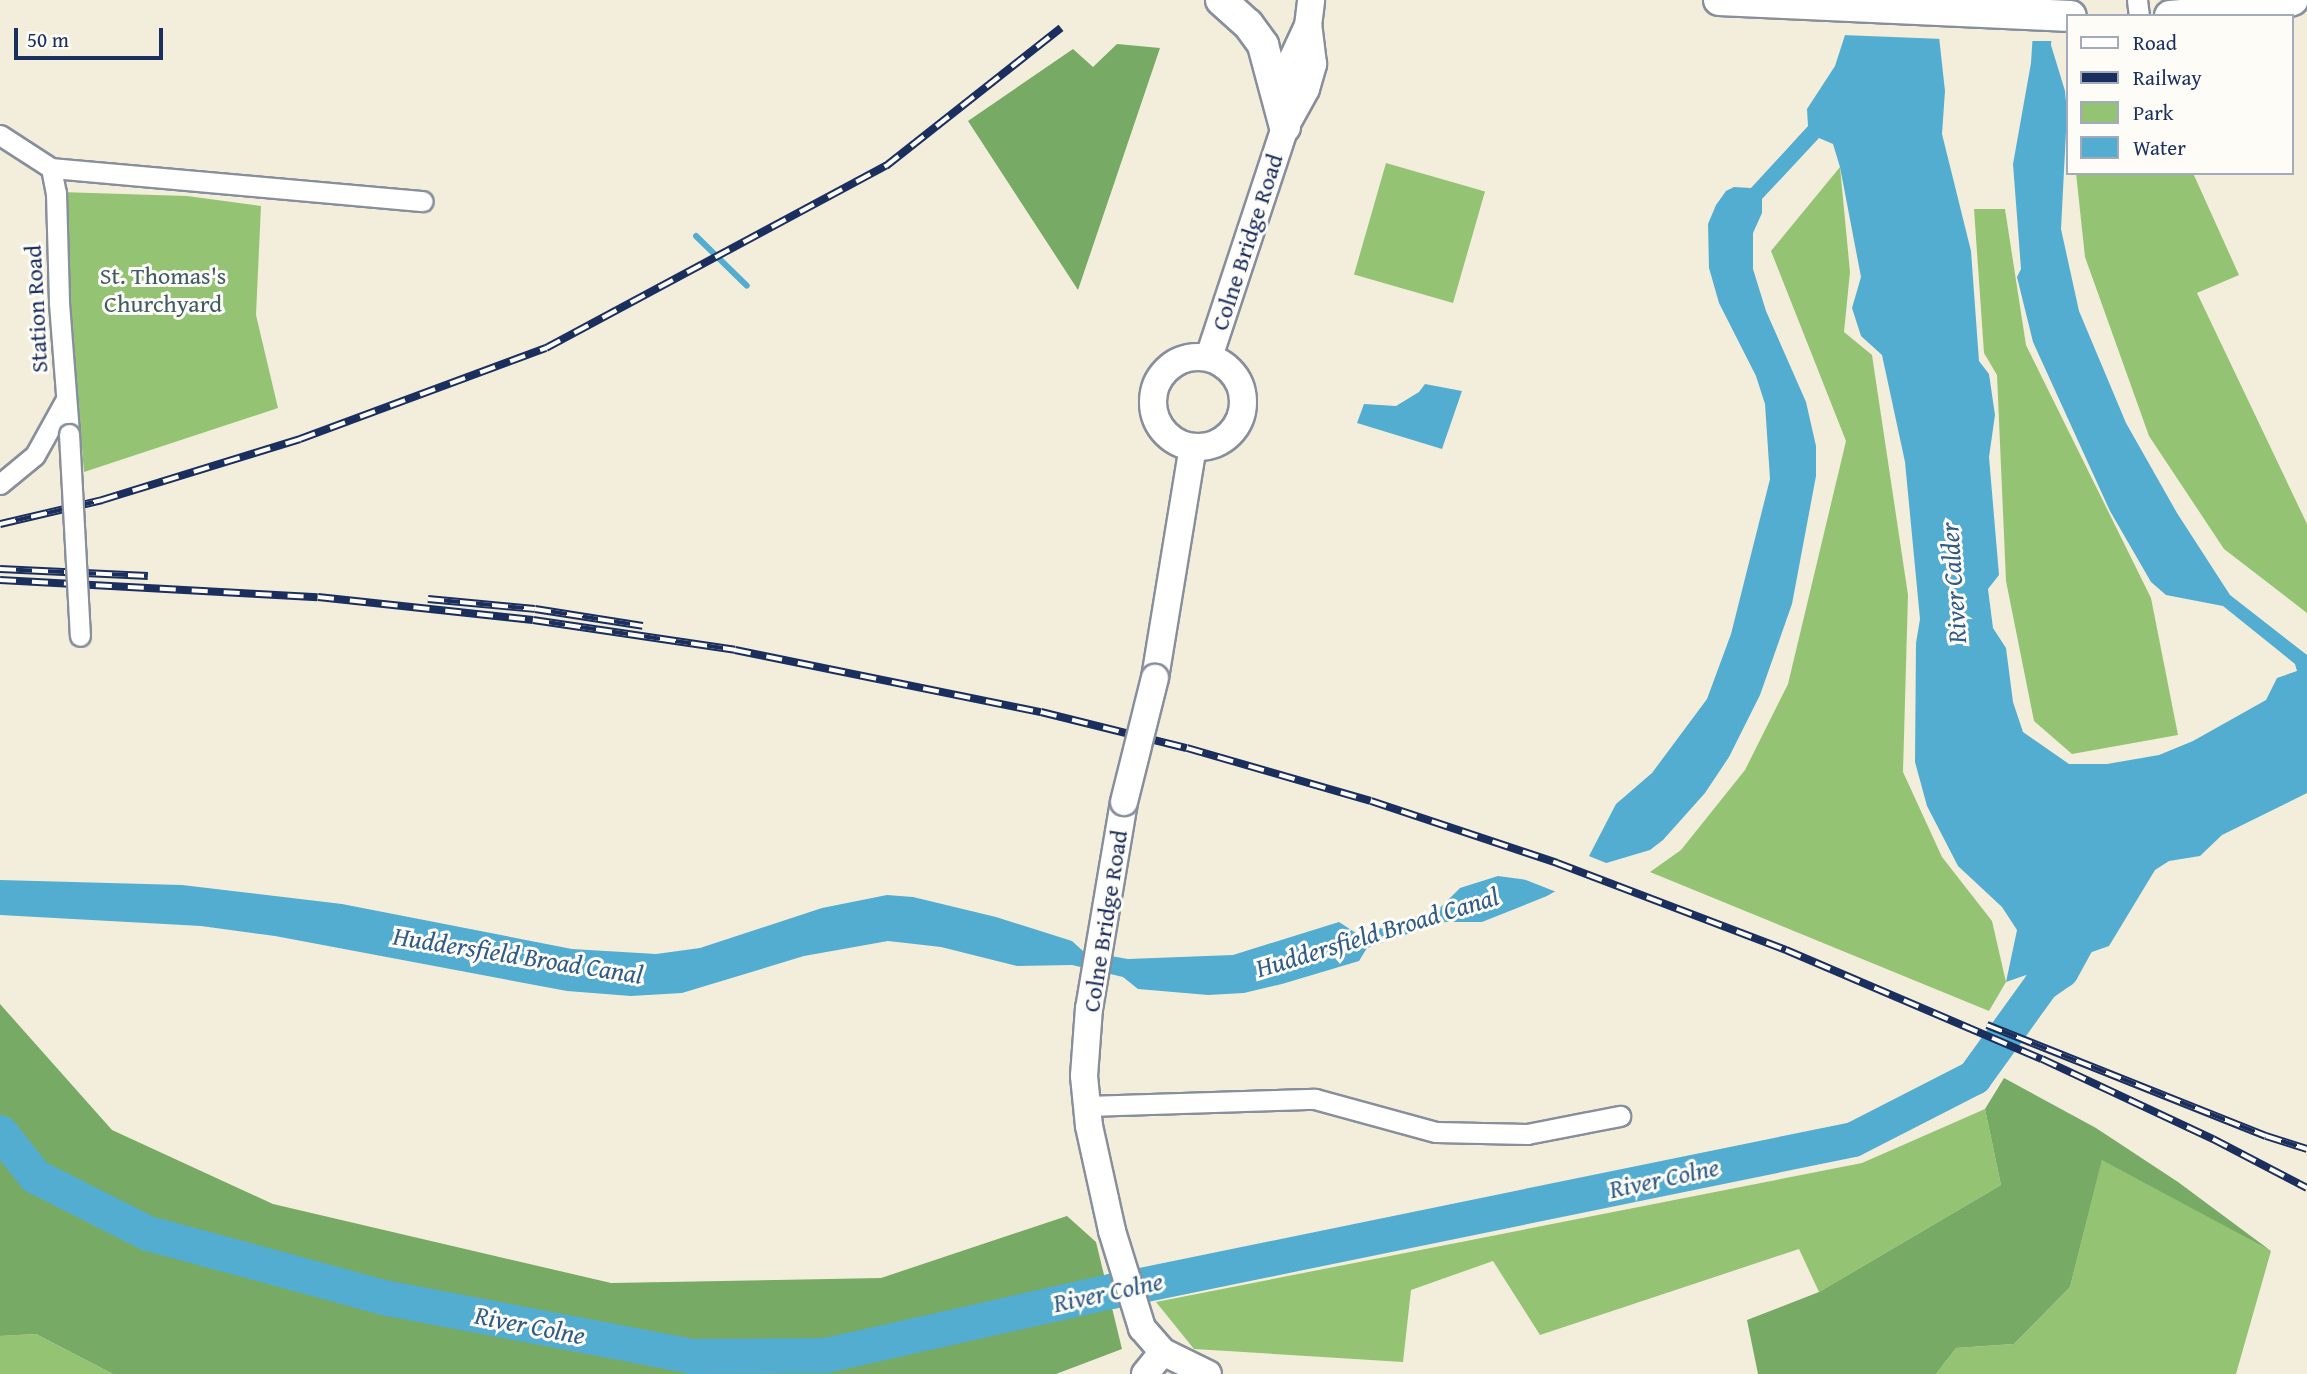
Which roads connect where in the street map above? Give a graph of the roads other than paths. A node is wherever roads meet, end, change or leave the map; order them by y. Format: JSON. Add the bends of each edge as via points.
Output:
{"nodes":[{"id":1,"x":1221,"y":0,"type":"edge"},
{"id":2,"x":1719,"y":0,"type":"edge"},
{"id":3,"x":1787,"y":4,"type":"edge"},
{"id":4,"x":2277,"y":8,"type":"edge"},
{"id":5,"x":1310,"y":13,"type":"edge"},
{"id":6,"x":2197,"y":14,"type":"edge"},
{"id":7,"x":2066,"y":16,"type":"edge"},
{"id":8,"x":1285,"y":127,"type":"junction"},
{"id":9,"x":0,"y":135,"type":"edge"},
{"id":10,"x":51,"y":168,"type":"junction"},
{"id":11,"x":423,"y":201,"type":"dead end"},
{"id":12,"x":1209,"y":357,"type":"junction"},
{"id":13,"x":66,"y":399,"type":"junction"},
{"id":14,"x":1193,"y":447,"type":"junction"},
{"id":15,"x":0,"y":484,"type":"edge"},
{"id":16,"x":80,"y":636,"type":"dead end"},
{"id":17,"x":1087,"y":1106,"type":"junction"},
{"id":18,"x":1620,"y":1116,"type":"dead end"},
{"id":19,"x":1163,"y":1352,"type":"junction"},
{"id":20,"x":1201,"y":1371,"type":"edge"},
{"id":21,"x":1145,"y":1374,"type":"edge"}],
"edges":[{"from":1,"to":8,"type":"main road","via":[[1263,45]]},
{"from":2,"to":3,"type":"main road"},
{"from":3,"to":7,"type":"main road"},
{"from":4,"to":6,"type":"main road"},
{"from":5,"to":8,"type":"main road","name":"Colne Bridge Road","via":[[1292,60]]},
{"from":8,"to":12,"type":"main road","name":"Colne Bridge Road"},
{"from":9,"to":10,"type":"street"},
{"from":10,"to":11,"type":"street"},
{"from":10,"to":13,"type":"street","name":"Station Road"},
{"from":12,"to":14,"type":"main road","name":"Colne Bridge Road","via":[[1231,370],[1240,383],[1242,414],[1237,426],[1218,443]]},
{"from":12,"to":14,"type":"main road","name":"Colne Bridge Road","via":[[1190,357],[1165,370],[1153,395],[1153,410],[1162,429],[1178,443]]},
{"from":13,"to":15,"type":"street","name":"Station Road","via":[[35,455]]},
{"from":13,"to":16,"type":"street","bridge":true},
{"from":14,"to":17,"type":"main road","name":"Colne Bridge Road","bridge":true,"via":[[1155,678],[1124,802],[1102,920],[1089,1008],[1084,1076]]},
{"from":17,"to":18,"type":"street","via":[[1315,1099],[1436,1132],[1527,1134]]},
{"from":17,"to":19,"type":"main road","name":"Colne Bridge Road","via":[[1112,1231],[1142,1328]]},
{"from":19,"to":20,"type":"main road","name":"Colne Bridge Road"},
{"from":19,"to":21,"type":"main road"}]}
